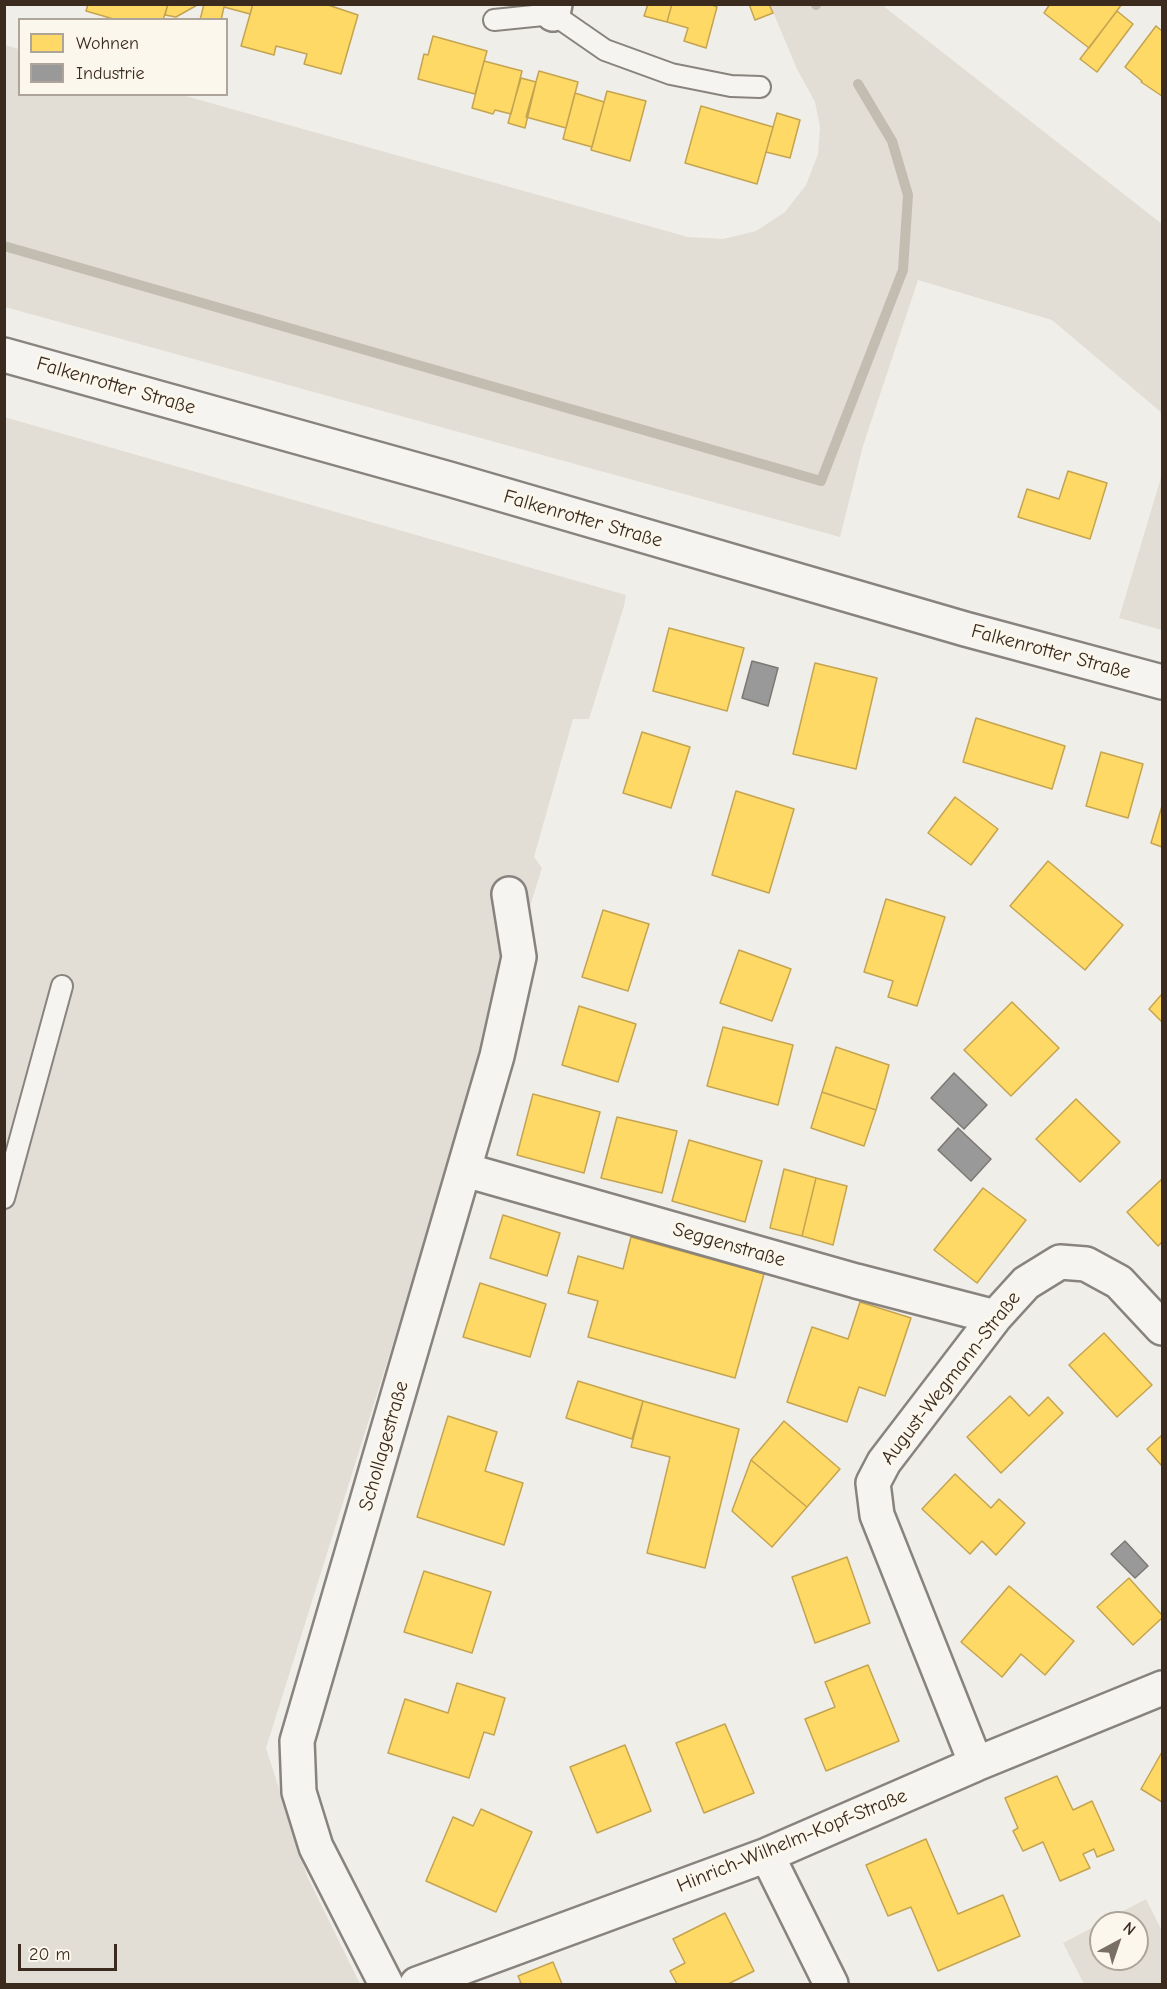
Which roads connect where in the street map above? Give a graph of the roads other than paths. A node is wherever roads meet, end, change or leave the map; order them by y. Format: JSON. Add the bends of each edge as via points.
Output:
{"nodes":[{"id":1,"x":554,"y":9,"type":"edge"},
{"id":2,"x":494,"y":20,"type":"dead end"},
{"id":3,"x":760,"y":87,"type":"dead end"},
{"id":4,"x":4,"y":355,"type":"edge"},
{"id":5,"x":1162,"y":682,"type":"edge"},
{"id":6,"x":509,"y":894,"type":"dead end"},
{"id":7,"x":62,"y":986,"type":"dead end"},
{"id":8,"x":465,"y":1170,"type":"junction"},
{"id":9,"x":4,"y":1198,"type":"edge"},
{"id":10,"x":995,"y":1317,"type":"junction"},
{"id":11,"x":1162,"y":1328,"type":"edge"},
{"id":12,"x":1162,"y":1688,"type":"edge"},
{"id":13,"x":976,"y":1764,"type":"junction"},
{"id":14,"x":767,"y":1855,"type":"junction"},
{"id":15,"x":386,"y":1984,"type":"edge"},
{"id":16,"x":417,"y":1984,"type":"edge"},
{"id":17,"x":831,"y":1984,"type":"edge"}],
"edges":[{"from":1,"to":2,"type":"lane"},
{"from":1,"to":3,"type":"lane","via":[[605,50],[671,74],[731,86]]},
{"from":4,"to":5,"type":"street","name":"Falkenrotter Straße"},
{"from":6,"to":8,"type":"street","name":"Schollagestraße","via":[[519,957],[497,1056]]},
{"from":7,"to":9,"type":"lane"},
{"from":8,"to":10,"type":"street","name":"Seggenstraße"},
{"from":8,"to":15,"type":"street","name":"Schollagestraße","via":[[297,1741],[299,1792],[316,1847]]},
{"from":10,"to":11,"type":"street","name":"August-Wegmann-Straße","via":[[1026,1282],[1060,1262],[1086,1264],[1119,1282]]},
{"from":10,"to":13,"type":"street","name":"August-Wegmann-Straße","via":[[884,1462],[873,1483],[877,1515]]},
{"from":12,"to":13,"type":"street","name":"Hinrich-Wilhelm-Kopf-Straße"},
{"from":13,"to":14,"type":"street","name":"Hinrich-Wilhelm-Kopf-Straße"},
{"from":14,"to":16,"type":"street","name":"Hinrich-Wilhelm-Kopf-Straße"},
{"from":14,"to":17,"type":"street"}]}
